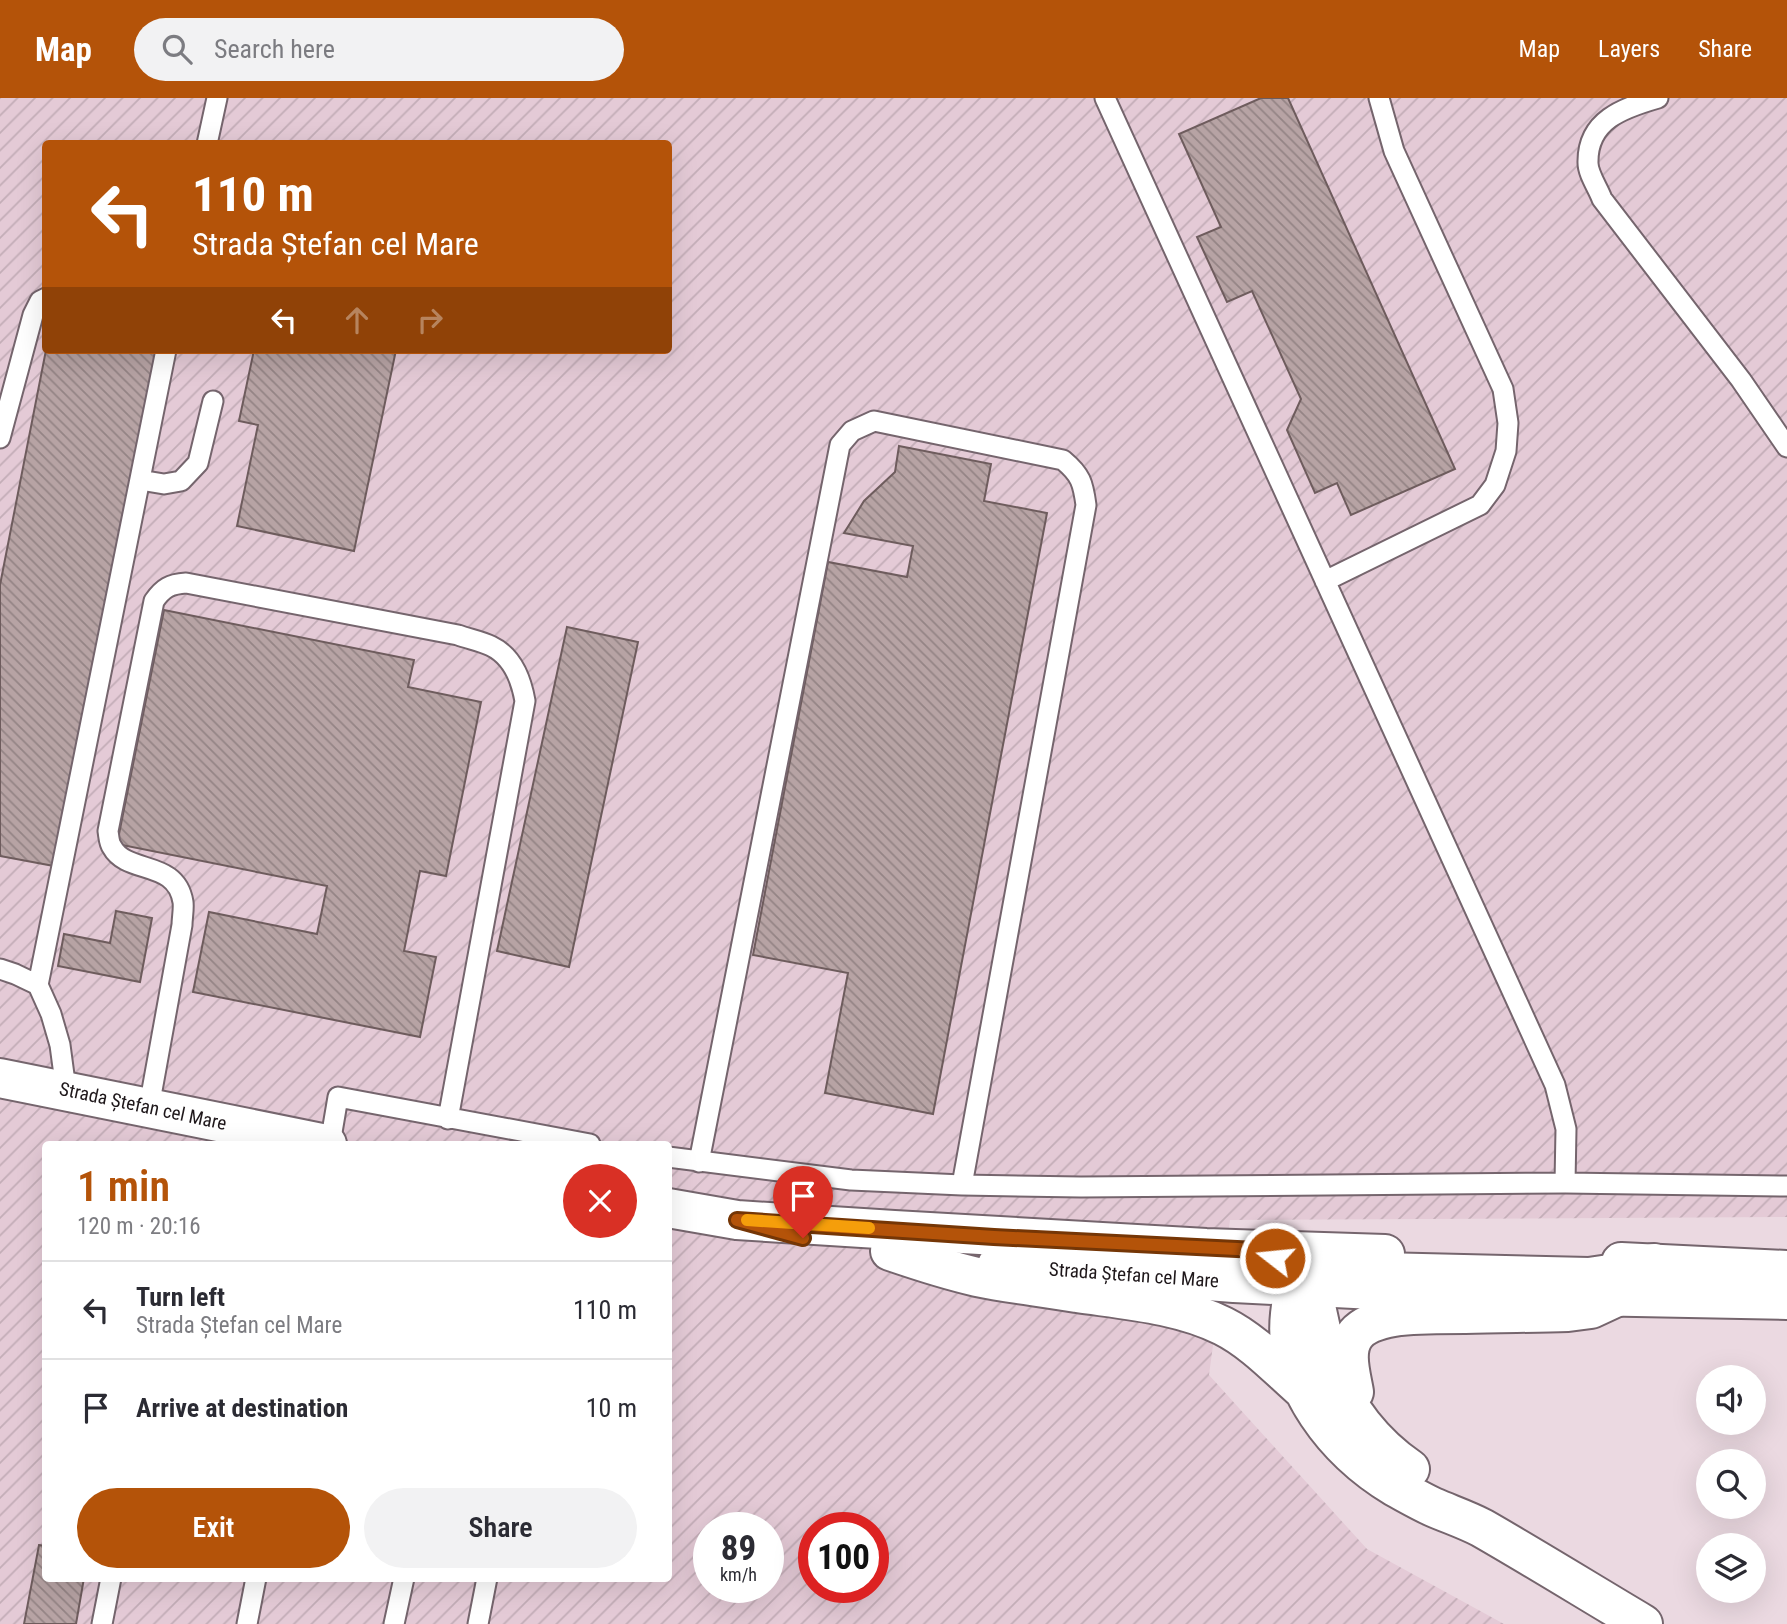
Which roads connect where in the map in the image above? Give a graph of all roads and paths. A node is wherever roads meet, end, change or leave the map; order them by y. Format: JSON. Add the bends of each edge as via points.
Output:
{"nodes":[{"id":1,"x":217,"y":98,"type":"edge"},
{"id":2,"x":1105,"y":98,"type":"edge"},
{"id":3,"x":1379,"y":98,"type":"edge"},
{"id":4,"x":1658,"y":98,"type":"edge"},
{"id":5,"x":208,"y":140,"type":"edge"},
{"id":6,"x":42,"y":301,"type":"edge"},
{"id":7,"x":165,"y":354,"type":"edge"},
{"id":8,"x":213,"y":401,"type":"dead end"},
{"id":9,"x":0,"y":438,"type":"edge"},
{"id":10,"x":1787,"y":447,"type":"edge"},
{"id":11,"x":139,"y":480,"type":"junction"},
{"id":12,"x":1325,"y":581,"type":"junction"},
{"id":13,"x":0,"y":969,"type":"edge"},
{"id":14,"x":38,"y":985,"type":"junction"},
{"id":15,"x":0,"y":1078,"type":"edge"},
{"id":16,"x":66,"y":1090,"type":"junction"},
{"id":17,"x":149,"y":1107,"type":"junction"},
{"id":18,"x":448,"y":1119,"type":"junction"},
{"id":19,"x":313,"y":1141,"type":"edge"},
{"id":20,"x":329,"y":1141,"type":"edge"},
{"id":21,"x":573,"y":1141,"type":"edge"},
{"id":22,"x":672,"y":1158,"type":"edge"},
{"id":23,"x":698,"y":1162,"type":"junction"},
{"id":24,"x":1565,"y":1183,"type":"junction"},
{"id":25,"x":962,"y":1185,"type":"junction"},
{"id":26,"x":1787,"y":1186,"type":"edge"},
{"id":27,"x":672,"y":1209,"type":"edge"},
{"id":28,"x":737,"y":1220,"type":"junction"},
{"id":29,"x":1257,"y":1250,"type":"junction"},
{"id":30,"x":890,"y":1251,"type":"junction"},
{"id":31,"x":1654,"y":1263,"type":"junction"},
{"id":32,"x":1787,"y":1270,"type":"edge"},
{"id":33,"x":1304,"y":1284,"type":"junction"},
{"id":34,"x":1619,"y":1296,"type":"junction"},
{"id":35,"x":1787,"y":1300,"type":"edge"},
{"id":36,"x":1302,"y":1389,"type":"junction"},
{"id":37,"x":1356,"y":1415,"type":"junction"},
{"id":38,"x":1479,"y":1526,"type":"junction"},
{"id":39,"x":110,"y":1582,"type":"edge"},
{"id":40,"x":255,"y":1582,"type":"edge"},
{"id":41,"x":403,"y":1582,"type":"edge"},
{"id":42,"x":486,"y":1582,"type":"edge"},
{"id":43,"x":102,"y":1624,"type":"edge"},
{"id":44,"x":247,"y":1624,"type":"edge"},
{"id":45,"x":394,"y":1624,"type":"edge"},
{"id":46,"x":478,"y":1624,"type":"edge"},
{"id":47,"x":1643,"y":1624,"type":"edge"}],
"edges":[{"from":1,"to":5,"type":"lane"},
{"from":2,"to":12,"type":"lane"},
{"from":3,"to":12,"type":"lane","via":[[1394,151],[1503,389],[1506,451],[1494,485],[1480,505]]},
{"from":4,"to":10,"type":"lane","via":[[1606,120],[1593,135],[1588,165],[1602,199]]},
{"from":6,"to":9,"type":"lane","via":[[33,315]]},
{"from":7,"to":11,"type":"lane"},
{"from":8,"to":11,"type":"lane","via":[[198,463],[181,481]]},
{"from":11,"to":14,"type":"lane"},
{"from":12,"to":24,"type":"lane","via":[[1556,1085],[1566,1129]]},
{"from":13,"to":14,"type":"lane"},
{"from":14,"to":16,"type":"lane","via":[[60,1045]]},
{"from":15,"to":16,"type":"main road","name":"Strada Ștefan cel Mare"},
{"from":16,"to":17,"type":"main road","name":"Strada Ștefan cel Mare"},
{"from":17,"to":18,"type":"lane","via":[[183,902],[167,876],[118,856],[108,831],[154,601],[172,583],[186,583],[458,635],[491,646],[510,660],[522,682],[525,701]]},
{"from":17,"to":19,"type":"main road","name":"Strada Ștefan cel Mare"},
{"from":18,"to":20,"type":"lane","via":[[338,1097]]},
{"from":18,"to":21,"type":"lane"},
{"from":22,"to":23,"type":"lane"},
{"from":23,"to":25,"type":"lane","via":[[851,1180]]},
{"from":23,"to":25,"type":"lane","via":[[841,445],[852,431],[874,421],[1063,460],[1083,483],[1086,505]]},
{"from":24,"to":25,"type":"lane"},
{"from":24,"to":26,"type":"lane"},
{"from":27,"to":28,"type":"main road","name":"Strada Ștefan cel Mare"},
{"from":28,"to":29,"type":"main road","name":"Strada Ștefan cel Mare"},
{"from":28,"to":30,"type":"main road","name":"Strada Ștefan cel Mare","via":[[825,1243]]},
{"from":29,"to":31,"type":"main road","name":"Strada Ștefan cel Mare"},
{"from":29,"to":33,"type":"main road","via":[[1289,1267]]},
{"from":30,"to":33,"type":"main road","name":"Strada Ștefan cel Mare","via":[[1003,1265]]},
{"from":30,"to":36,"type":"main road","via":[[979,1277],[1199,1317],[1239,1336]]},
{"from":31,"to":32,"type":"main road","name":"Strada Ștefan cel Mare"},
{"from":31,"to":33,"type":"main road","via":[[1589,1277],[1339,1271],[1322,1273]]},
{"from":33,"to":34,"type":"main road","name":"Strada Ștefan cel Mare","via":[[1433,1293]]},
{"from":33,"to":36,"type":"main road","via":[[1294,1294],[1289,1327]]},
{"from":33,"to":37,"type":"main road","via":[[1313,1293],[1331,1367]]},
{"from":34,"to":35,"type":"main road","name":"Strada Ștefan cel Mare"},
{"from":34,"to":37,"type":"main road","via":[[1591,1309],[1568,1312],[1398,1316],[1364,1327],[1350,1347]]},
{"from":36,"to":38,"type":"main road","via":[[1324,1423],[1363,1464],[1429,1505]]},
{"from":37,"to":38,"type":"main road","via":[[1382,1447],[1436,1486]]},
{"from":38,"to":47,"type":"main road"},
{"from":39,"to":43,"type":"lane"},
{"from":40,"to":44,"type":"lane"},
{"from":41,"to":45,"type":"lane"},
{"from":42,"to":46,"type":"lane"}]}
